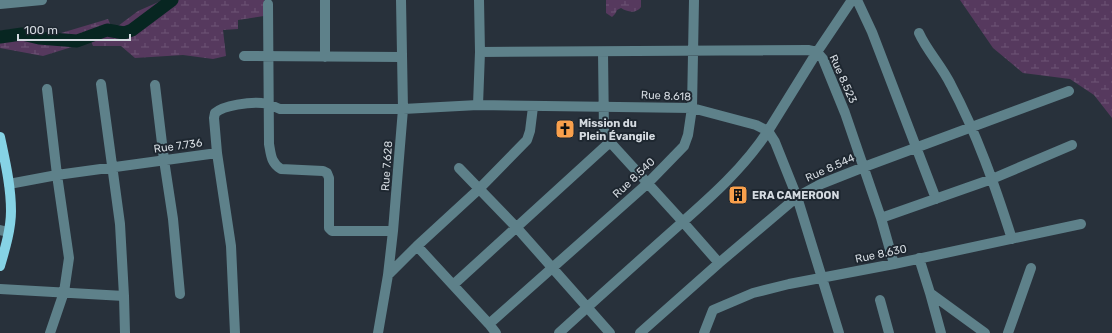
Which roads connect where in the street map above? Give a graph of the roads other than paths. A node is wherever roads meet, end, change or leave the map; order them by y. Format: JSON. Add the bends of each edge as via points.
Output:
{"nodes":[{"id":1,"x":42,"y":0,"type":"edge"},
{"id":2,"x":324,"y":0,"type":"edge"},
{"id":3,"x":401,"y":0,"type":"edge"},
{"id":4,"x":479,"y":0,"type":"edge"},
{"id":5,"x":694,"y":0,"type":"edge"},
{"id":6,"x":852,"y":0,"type":"edge"},
{"id":7,"x":857,"y":0,"type":"edge"},
{"id":8,"x":0,"y":4,"type":"edge"},
{"id":9,"x":268,"y":4,"type":"dead end"},
{"id":10,"x":918,"y":33,"type":"dead end"},
{"id":11,"x":694,"y":50,"type":"junction"},
{"id":12,"x":480,"y":52,"type":"junction"},
{"id":13,"x":603,"y":52,"type":"junction"},
{"id":14,"x":817,"y":52,"type":"junction"},
{"id":15,"x":244,"y":56,"type":"dead end"},
{"id":16,"x":268,"y":56,"type":"junction"},
{"id":17,"x":325,"y":57,"type":"junction"},
{"id":18,"x":401,"y":57,"type":"junction"},
{"id":19,"x":101,"y":84,"type":"dead end"},
{"id":20,"x":155,"y":85,"type":"dead end"},
{"id":21,"x":46,"y":89,"type":"dead end"},
{"id":22,"x":1069,"y":91,"type":"dead end"},
{"id":23,"x":270,"y":105,"type":"junction"},
{"id":24,"x":478,"y":105,"type":"junction"},
{"id":25,"x":603,"y":106,"type":"junction"},
{"id":26,"x":533,"y":107,"type":"junction"},
{"id":27,"x":692,"y":108,"type":"junction"},
{"id":28,"x":403,"y":109,"type":"junction"},
{"id":29,"x":972,"y":127,"type":"junction"},
{"id":30,"x":768,"y":131,"type":"junction"},
{"id":31,"x":0,"y":137,"type":"edge"},
{"id":32,"x":610,"y":142,"type":"junction"},
{"id":33,"x":1072,"y":145,"type":"dead end"},
{"id":34,"x":916,"y":148,"type":"junction"},
{"id":35,"x":217,"y":153,"type":"junction"},
{"id":36,"x":164,"y":160,"type":"junction"},
{"id":37,"x":864,"y":166,"type":"junction"},
{"id":38,"x":113,"y":167,"type":"junction"},
{"id":39,"x":459,"y":168,"type":"dead end"},
{"id":40,"x":57,"y":175,"type":"junction"},
{"id":41,"x":992,"y":179,"type":"junction"},
{"id":42,"x":648,"y":183,"type":"junction"},
{"id":43,"x":9,"y":184,"type":"junction"},
{"id":44,"x":479,"y":189,"type":"junction"},
{"id":45,"x":797,"y":198,"type":"junction"},
{"id":46,"x":936,"y":199,"type":"junction"},
{"id":47,"x":881,"y":218,"type":"junction"},
{"id":48,"x":683,"y":222,"type":"junction"},
{"id":49,"x":1081,"y":224,"type":"dead end"},
{"id":50,"x":517,"y":228,"type":"junction"},
{"id":51,"x":4,"y":231,"type":"edge"},
{"id":52,"x":393,"y":232,"type":"junction"},
{"id":53,"x":1012,"y":238,"type":"junction"},
{"id":54,"x":417,"y":246,"type":"junction"},
{"id":55,"x":919,"y":258,"type":"junction"},
{"id":56,"x":719,"y":263,"type":"junction"},
{"id":57,"x":894,"y":264,"type":"junction"},
{"id":58,"x":0,"y":266,"type":"edge"},
{"id":59,"x":553,"y":268,"type":"junction"},
{"id":60,"x":1031,"y":268,"type":"dead end"},
{"id":61,"x":388,"y":275,"type":"junction"},
{"id":62,"x":821,"y":279,"type":"junction"},
{"id":63,"x":453,"y":285,"type":"junction"},
{"id":64,"x":0,"y":288,"type":"edge"},
{"id":65,"x":64,"y":292,"type":"junction"},
{"id":66,"x":930,"y":293,"type":"junction"},
{"id":67,"x":180,"y":294,"type":"dead end"},
{"id":68,"x":124,"y":296,"type":"junction"},
{"id":69,"x":880,"y":300,"type":"dead end"},
{"id":70,"x":588,"y":306,"type":"junction"},
{"id":71,"x":489,"y":324,"type":"junction"},
{"id":72,"x":50,"y":333,"type":"edge"},
{"id":73,"x":125,"y":333,"type":"edge"},
{"id":74,"x":235,"y":333,"type":"edge"},
{"id":75,"x":378,"y":333,"type":"edge"},
{"id":76,"x":496,"y":333,"type":"edge"},
{"id":77,"x":559,"y":333,"type":"edge"},
{"id":78,"x":610,"y":333,"type":"edge"},
{"id":79,"x":640,"y":333,"type":"edge"},
{"id":80,"x":704,"y":333,"type":"edge"},
{"id":81,"x":839,"y":333,"type":"edge"},
{"id":82,"x":889,"y":333,"type":"edge"},
{"id":83,"x":941,"y":333,"type":"edge"},
{"id":84,"x":985,"y":333,"type":"edge"},
{"id":85,"x":1008,"y":333,"type":"edge"}],
"edges":[{"from":1,"to":8,"type":"street"},
{"from":2,"to":17,"type":"street"},
{"from":3,"to":18,"type":"street","name":"Rue 7.628"},
{"from":4,"to":12,"type":"street"},
{"from":5,"to":11,"type":"street","name":"Rue 8.540"},
{"from":6,"to":14,"type":"street"},
{"from":7,"to":34,"type":"street","via":[[872,32]]},
{"from":9,"to":16,"type":"street"},
{"from":10,"to":29,"type":"street","via":[[948,79]]},
{"from":11,"to":13,"type":"street","name":"Rue 8.523"},
{"from":11,"to":14,"type":"street","name":"Rue 8.523"},
{"from":11,"to":27,"type":"street","name":"Rue 8.540"},
{"from":12,"to":13,"type":"street","name":"Rue 8.523"},
{"from":12,"to":24,"type":"street"},
{"from":13,"to":25,"type":"street"},
{"from":14,"to":30,"type":"street"},
{"from":14,"to":37,"type":"street","name":"Rue 8.523","via":[[823,59]]},
{"from":15,"to":16,"type":"street"},
{"from":16,"to":17,"type":"street"},
{"from":16,"to":23,"type":"street"},
{"from":17,"to":18,"type":"street"},
{"from":18,"to":28,"type":"street","name":"Rue 7.628"},
{"from":19,"to":38,"type":"street"},
{"from":20,"to":36,"type":"street"},
{"from":21,"to":40,"type":"street"},
{"from":22,"to":29,"type":"street","name":"Rue 8.544"},
{"from":23,"to":28,"type":"street","name":"Rue 8.618","via":[[280,109]]},
{"from":23,"to":35,"type":"street","name":"Rue 8.618","via":[[263,102],[218,110],[214,118]]},
{"from":23,"to":52,"type":"street","via":[[269,144],[275,166],[281,169],[327,173],[329,228],[332,231]]},
{"from":24,"to":26,"type":"street","name":"Rue 8.618"},
{"from":24,"to":28,"type":"street","name":"Rue 8.618"},
{"from":25,"to":26,"type":"street","name":"Rue 8.618"},
{"from":25,"to":27,"type":"street","name":"Rue 8.618"},
{"from":25,"to":32,"type":"street","via":[[604,132]]},
{"from":26,"to":44,"type":"street","via":[[527,140]]},
{"from":27,"to":30,"type":"street","name":"Rue 8.618","via":[[756,124]]},
{"from":27,"to":42,"type":"street","name":"Rue 8.540","via":[[684,146]]},
{"from":28,"to":52,"type":"street","name":"Rue 7.628"},
{"from":29,"to":34,"type":"street","name":"Rue 8.544"},
{"from":29,"to":41,"type":"street"},
{"from":30,"to":45,"type":"street","via":[[775,142]]},
{"from":30,"to":48,"type":"street","via":[[756,149],[731,176]]},
{"from":31,"to":43,"type":"main road"},
{"from":32,"to":42,"type":"street"},
{"from":32,"to":50,"type":"street"},
{"from":33,"to":41,"type":"street"},
{"from":34,"to":37,"type":"street","name":"Rue 8.544"},
{"from":34,"to":46,"type":"street"},
{"from":35,"to":36,"type":"street","name":"Rue 7.736"},
{"from":35,"to":74,"type":"street","name":"Rue 7.736","via":[[231,246]]},
{"from":36,"to":38,"type":"street","name":"Rue 7.736"},
{"from":36,"to":67,"type":"street"},
{"from":37,"to":45,"type":"street","name":"Rue 8.544","via":[[821,184]]},
{"from":37,"to":47,"type":"street","name":"Rue 8.523"},
{"from":38,"to":40,"type":"street","name":"Rue 7.736"},
{"from":38,"to":68,"type":"street","via":[[120,224]]},
{"from":39,"to":44,"type":"street"},
{"from":40,"to":43,"type":"street","name":"Rue 7.736"},
{"from":40,"to":65,"type":"street","via":[[69,258]]},
{"from":41,"to":46,"type":"street"},
{"from":41,"to":53,"type":"street"},
{"from":42,"to":48,"type":"street"},
{"from":42,"to":59,"type":"street","name":"Rue 8.540"},
{"from":43,"to":51,"type":"main road","via":[[11,212]]},
{"from":44,"to":50,"type":"street"},
{"from":44,"to":54,"type":"street"},
{"from":45,"to":56,"type":"street","name":"Rue 8.544"},
{"from":45,"to":62,"type":"street"},
{"from":46,"to":47,"type":"street"},
{"from":47,"to":57,"type":"street","name":"Rue 8.523"},
{"from":48,"to":56,"type":"street"},
{"from":48,"to":70,"type":"street"},
{"from":49,"to":53,"type":"street","name":"Rue 8.630"},
{"from":50,"to":59,"type":"street"},
{"from":50,"to":63,"type":"street"},
{"from":51,"to":58,"type":"main road"},
{"from":52,"to":61,"type":"street","name":"Rue 7.628"},
{"from":53,"to":55,"type":"street","name":"Rue 8.630"},
{"from":54,"to":61,"type":"street"},
{"from":54,"to":63,"type":"street"},
{"from":55,"to":57,"type":"street","name":"Rue 8.630"},
{"from":55,"to":66,"type":"street"},
{"from":56,"to":79,"type":"street","name":"Rue 8.544"},
{"from":57,"to":62,"type":"street","name":"Rue 8.630"},
{"from":59,"to":70,"type":"street"},
{"from":59,"to":71,"type":"street","name":"Rue 8.540"},
{"from":60,"to":85,"type":"street"},
{"from":61,"to":75,"type":"street","name":"Rue 7.628"},
{"from":62,"to":80,"type":"street","name":"Rue 8.630","via":[[789,284],[730,301],[713,310]]},
{"from":62,"to":81,"type":"street"},
{"from":63,"to":71,"type":"street"},
{"from":64,"to":65,"type":"street"},
{"from":65,"to":68,"type":"street"},
{"from":65,"to":72,"type":"street"},
{"from":66,"to":83,"type":"street"},
{"from":66,"to":84,"type":"street"},
{"from":68,"to":73,"type":"street"},
{"from":69,"to":82,"type":"street"},
{"from":70,"to":77,"type":"street"},
{"from":70,"to":78,"type":"street"},
{"from":71,"to":76,"type":"street"}]}
